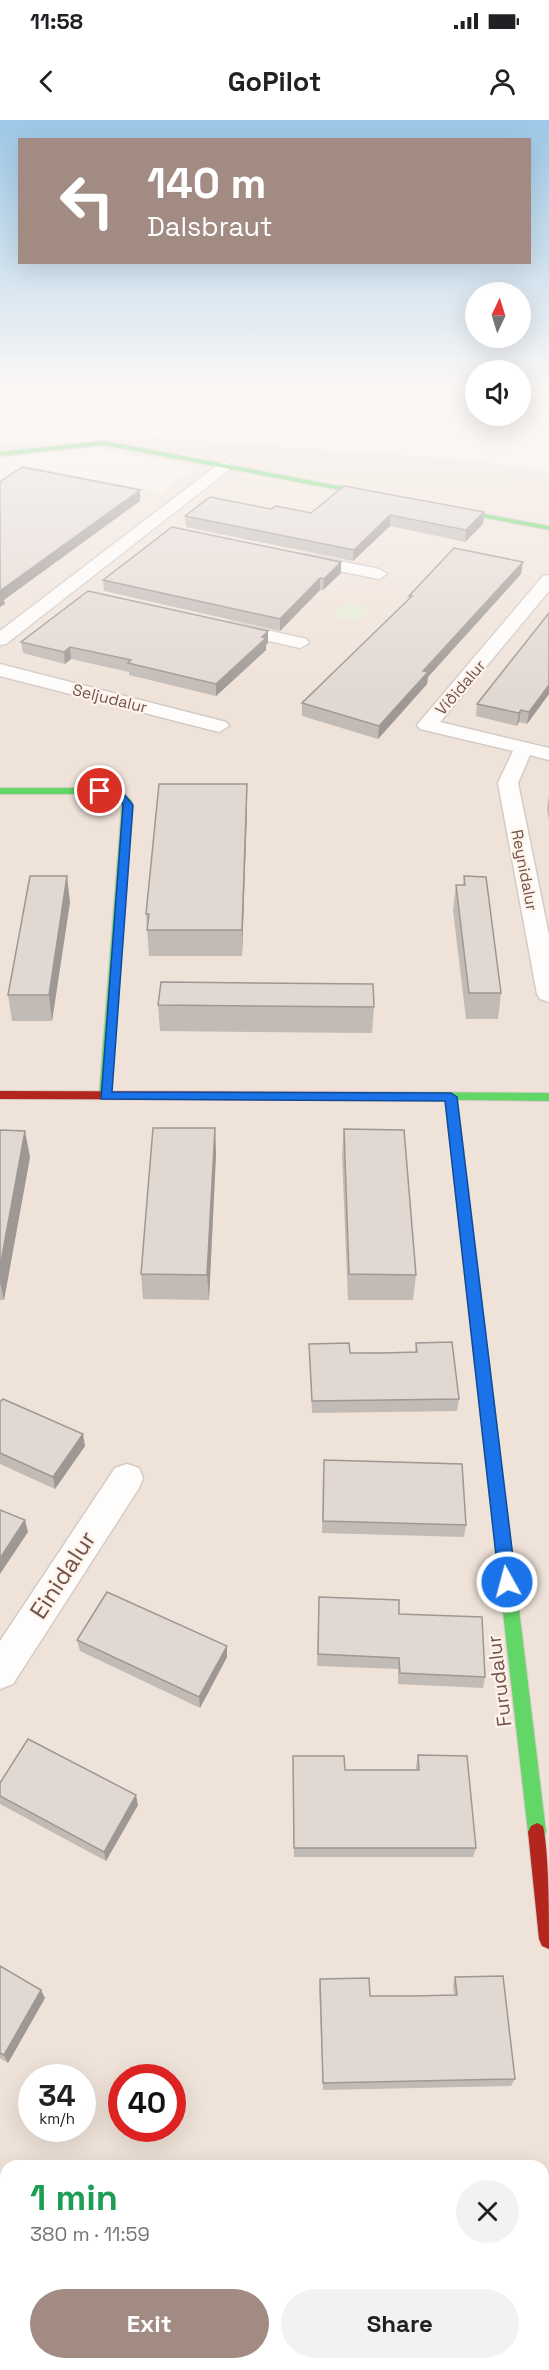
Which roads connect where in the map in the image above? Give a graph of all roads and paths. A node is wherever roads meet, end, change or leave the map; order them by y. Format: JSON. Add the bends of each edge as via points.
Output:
{"nodes":[{"id":1,"x":193,"y":491,"type":"edge"},
{"id":2,"x":354,"y":491,"type":"edge"},
{"id":3,"x":401,"y":500,"type":"edge"},
{"id":4,"x":425,"y":504,"type":"edge"},
{"id":5,"x":148,"y":526,"type":"junction"},
{"id":6,"x":549,"y":528,"type":"edge"},
{"id":7,"x":171,"y":531,"type":"edge"},
{"id":8,"x":288,"y":555,"type":"edge"},
{"id":9,"x":379,"y":574,"type":"dead end"},
{"id":10,"x":549,"y":579,"type":"edge"},
{"id":11,"x":65,"y":590,"type":"junction"},
{"id":12,"x":87,"y":595,"type":"edge"},
{"id":13,"x":210,"y":622,"type":"edge"},
{"id":14,"x":0,"y":640,"type":"edge"},
{"id":15,"x":300,"y":643,"type":"dead end"},
{"id":16,"x":0,"y":670,"type":"edge"},
{"id":17,"x":219,"y":726,"type":"dead end"},
{"id":18,"x":524,"y":748,"type":"junction"},
{"id":19,"x":549,"y":754,"type":"edge"},
{"id":20,"x":0,"y":790,"type":"edge"},
{"id":21,"x":549,"y":994,"type":"edge"},
{"id":22,"x":0,"y":1095,"type":"edge"},
{"id":23,"x":105,"y":1096,"type":"junction"},
{"id":24,"x":451,"y":1097,"type":"junction"},
{"id":25,"x":549,"y":1097,"type":"edge"},
{"id":26,"x":127,"y":1478,"type":"dead end"},
{"id":27,"x":0,"y":1672,"type":"edge"},
{"id":28,"x":549,"y":1939,"type":"edge"}],
"edges":[{"from":1,"to":5,"type":"street"},
{"from":2,"to":3,"type":"street"},
{"from":4,"to":6,"type":"street"},
{"from":5,"to":7,"type":"street"},
{"from":5,"to":11,"type":"street"},
{"from":8,"to":9,"type":"street"},
{"from":10,"to":18,"type":"street","name":"Víðidalur","via":[[427,725]]},
{"from":11,"to":12,"type":"street"},
{"from":11,"to":14,"type":"street"},
{"from":13,"to":15,"type":"street"},
{"from":16,"to":17,"type":"street","name":"Seljudalur"},
{"from":18,"to":19,"type":"street","name":"Víðidalur"},
{"from":18,"to":21,"type":"street","name":"Reynidalur","via":[[508,783]]},
{"from":20,"to":23,"type":"street","via":[[107,791],[127,801]]},
{"from":22,"to":23,"type":"street"},
{"from":23,"to":24,"type":"street"},
{"from":24,"to":25,"type":"street"},
{"from":24,"to":28,"type":"street","name":"Furudalur"},
{"from":26,"to":27,"type":"street","name":"Einidalur"}]}
